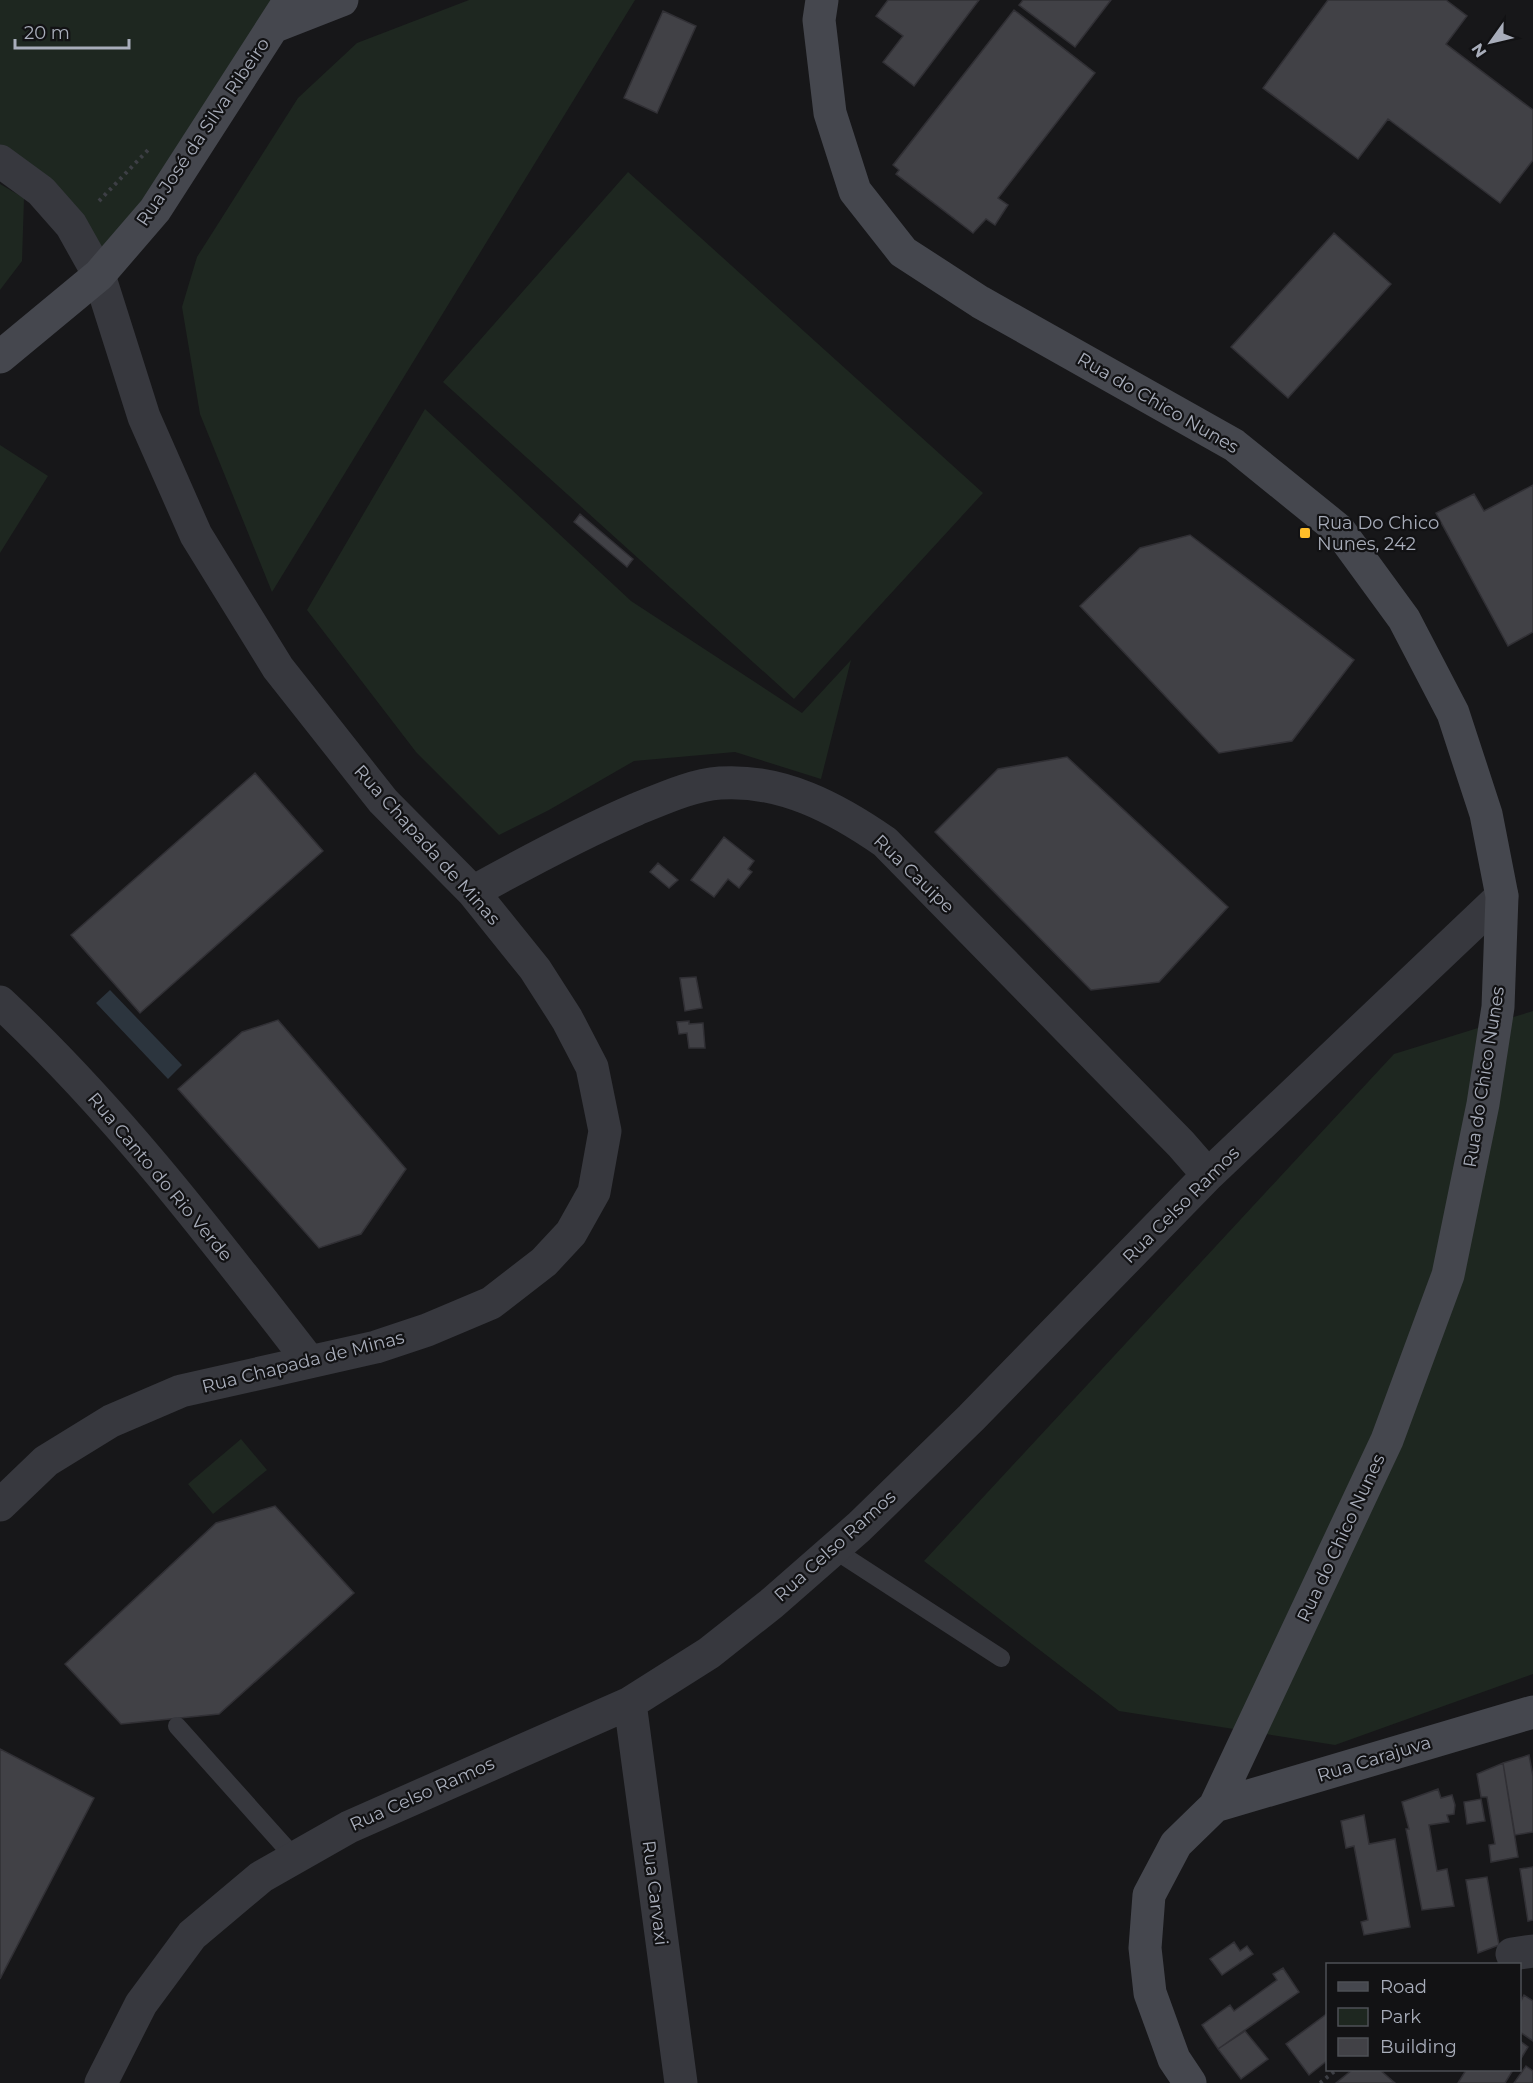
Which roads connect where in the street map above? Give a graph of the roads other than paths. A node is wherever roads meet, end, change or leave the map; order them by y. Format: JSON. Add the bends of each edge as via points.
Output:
{"nodes":[{"id":1,"x":290,"y":0,"type":"edge"},
{"id":2,"x":342,"y":0,"type":"edge"},
{"id":3,"x":822,"y":0,"type":"edge"},
{"id":4,"x":273,"y":27,"type":"junction"},
{"id":5,"x":0,"y":161,"type":"edge"},
{"id":6,"x":99,"y":275,"type":"junction"},
{"id":7,"x":0,"y":357,"type":"edge"},
{"id":8,"x":473,"y":892,"type":"junction"},
{"id":9,"x":1502,"y":896,"type":"junction"},
{"id":10,"x":0,"y":1002,"type":"edge"},
{"id":11,"x":1208,"y":1175,"type":"junction"},
{"id":12,"x":309,"y":1361,"type":"junction"},
{"id":13,"x":0,"y":1505,"type":"edge"},
{"id":14,"x":833,"y":1549,"type":"junction"},
{"id":15,"x":1001,"y":1658,"type":"dead end"},
{"id":16,"x":630,"y":1703,"type":"junction"},
{"id":17,"x":1533,"y":1712,"type":"edge"},
{"id":18,"x":177,"y":1726,"type":"dead end"},
{"id":19,"x":1215,"y":1806,"type":"junction"},
{"id":20,"x":295,"y":1858,"type":"junction"},
{"id":21,"x":101,"y":2083,"type":"edge"},
{"id":22,"x":681,"y":2083,"type":"edge"},
{"id":23,"x":1190,"y":2083,"type":"edge"}],
"edges":[{"from":1,"to":4,"type":"street","name":"Rua José da Silva Ribeiro"},
{"from":2,"to":4,"type":"street"},
{"from":3,"to":9,"type":"street","name":"Rua do Chico Nunes","via":[[819,20],[830,113],[855,191],[903,252],[980,302],[1234,445],[1339,531],[1404,619],[1453,713],[1486,814]]},
{"from":4,"to":6,"type":"street","name":"Rua José da Silva Ribeiro","via":[[156,210]]},
{"from":5,"to":6,"type":"street","name":"Rua Chapada de Minas","via":[[41,191],[71,225]]},
{"from":6,"to":7,"type":"street","name":"Rua José da Silva Ribeiro"},
{"from":6,"to":8,"type":"street","name":"Rua Chapada de Minas","via":[[144,417],[196,535],[278,668],[383,801]]},
{"from":8,"to":11,"type":"street","name":"Rua Cauipe","via":[[560,845],[667,797],[719,783],[767,786],[807,797],[845,814],[885,842]]},
{"from":8,"to":12,"type":"street","name":"Rua Chapada de Minas","via":[[535,969],[592,1066],[605,1131],[594,1192],[571,1233],[544,1263],[490,1303],[376,1347]]},
{"from":9,"to":11,"type":"street","name":"Rua Celso Ramos"},
{"from":9,"to":19,"type":"street","name":"Rua do Chico Nunes","via":[[1498,1007],[1483,1104],[1448,1275],[1387,1440]]},
{"from":10,"to":12,"type":"street","name":"Rua Canto do Rio Verde","via":[[66,1067],[155,1167]]},
{"from":11,"to":14,"type":"street","name":"Rua Celso Ramos","via":[[971,1418]]},
{"from":12,"to":13,"type":"street","name":"Rua Chapada de Minas","via":[[181,1391],[111,1421],[46,1461]]},
{"from":14,"to":15,"type":"lane"},
{"from":14,"to":16,"type":"street","name":"Rua Celso Ramos","via":[[709,1653]]},
{"from":16,"to":20,"type":"street","name":"Rua Celso Ramos","via":[[349,1827]]},
{"from":16,"to":22,"type":"street","name":"Rua Carvaxi"},
{"from":17,"to":19,"type":"street","name":"Rua Carajuva"},
{"from":18,"to":20,"type":"lane"},
{"from":19,"to":23,"type":"street","name":"Rua do Chico Nunes","via":[[1176,1844],[1149,1895],[1145,1948],[1150,1993],[1174,2060]]},
{"from":20,"to":21,"type":"street","name":"Rua Celso Ramos","via":[[261,1877],[192,1935],[141,2004]]}]}
